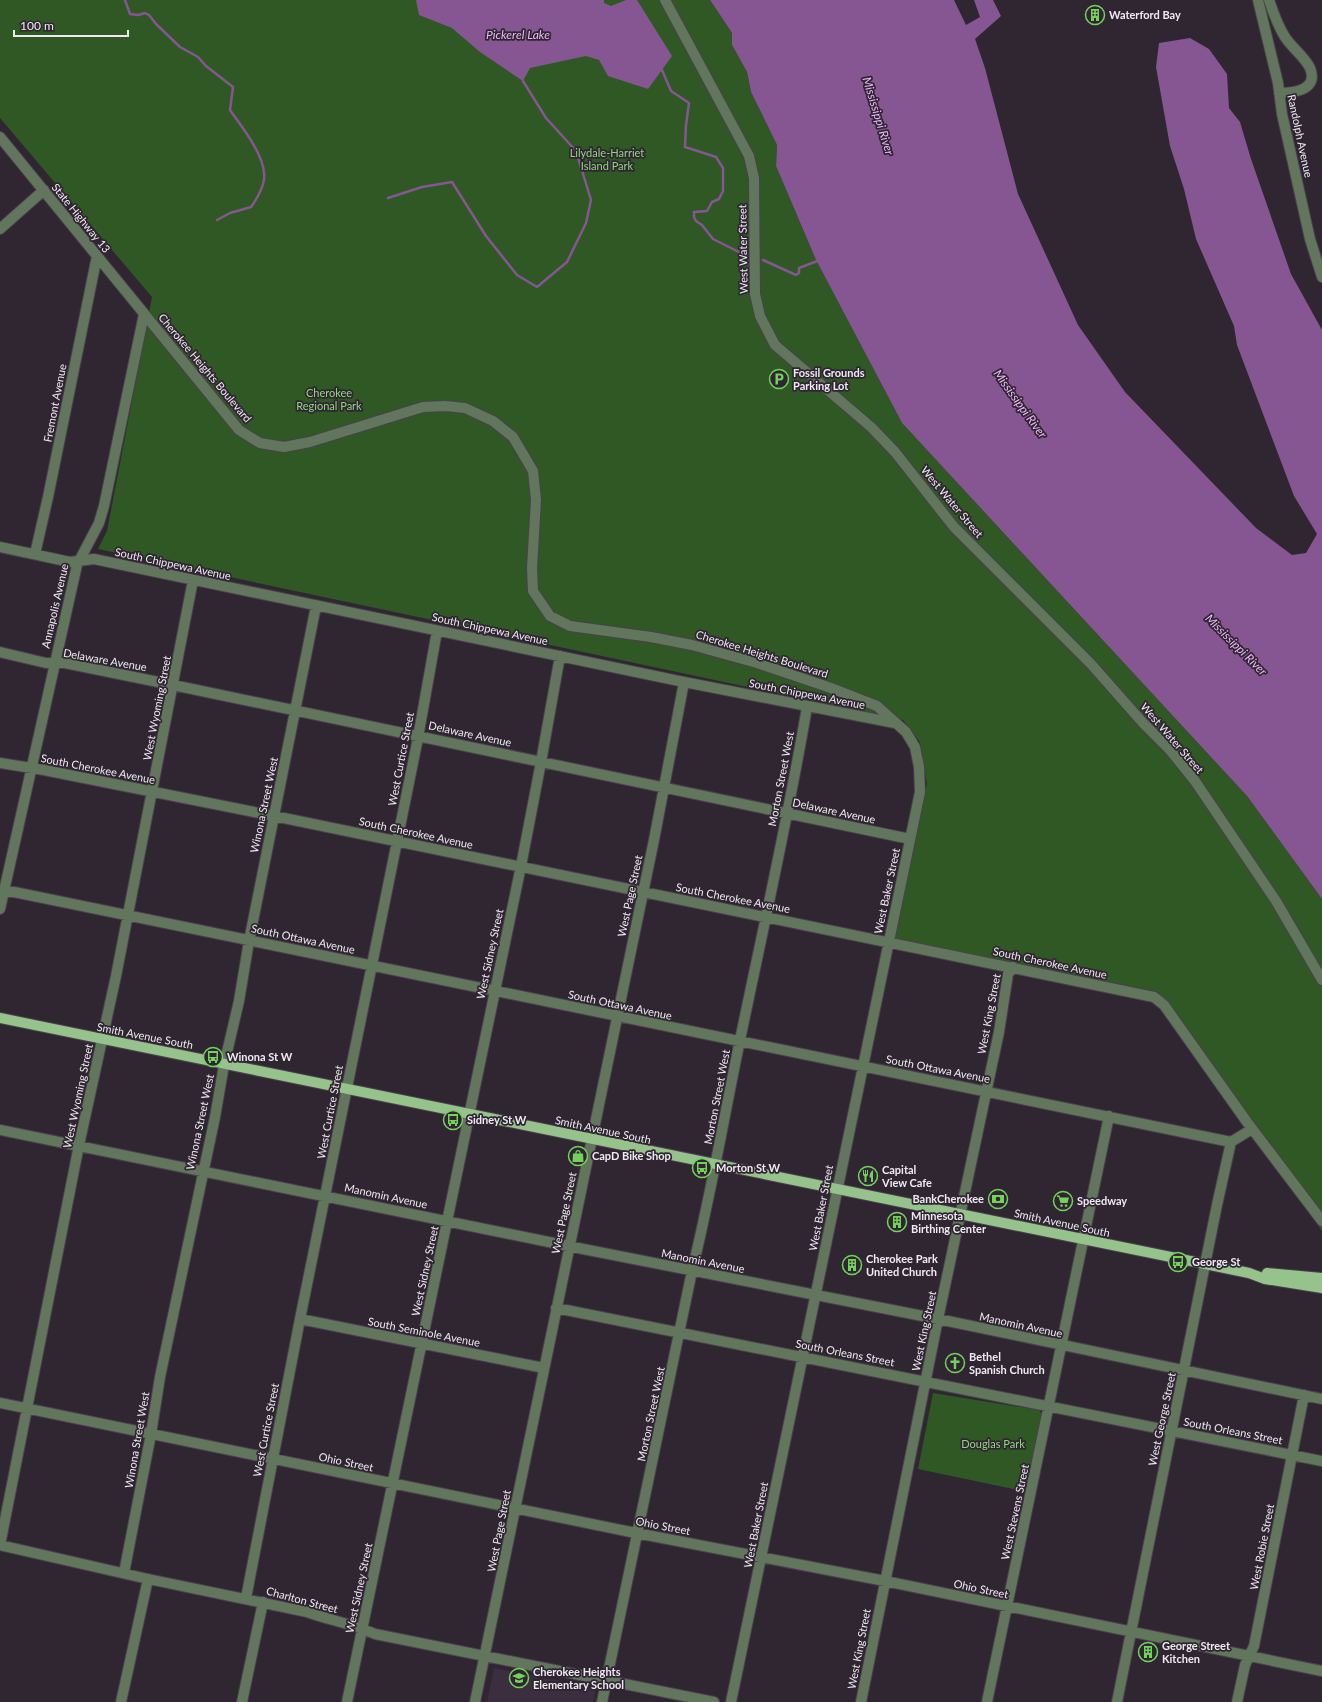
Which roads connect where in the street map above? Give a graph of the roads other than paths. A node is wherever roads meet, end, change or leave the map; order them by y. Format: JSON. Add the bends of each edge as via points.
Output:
{"nodes":[{"id":1,"x":665,"y":0,"type":"edge"},
{"id":2,"x":1258,"y":0,"type":"edge"},
{"id":3,"x":1269,"y":0,"type":"edge"},
{"id":4,"x":1279,"y":93,"type":"junction"},
{"id":5,"x":0,"y":137,"type":"edge"},
{"id":6,"x":44,"y":190,"type":"junction"},
{"id":7,"x":0,"y":228,"type":"edge"},
{"id":8,"x":97,"y":256,"type":"junction"},
{"id":9,"x":1322,"y":276,"type":"edge"},
{"id":10,"x":144,"y":314,"type":"junction"},
{"id":11,"x":0,"y":547,"type":"edge"},
{"id":12,"x":35,"y":554,"type":"junction"},
{"id":13,"x":78,"y":561,"type":"junction"},
{"id":14,"x":193,"y":580,"type":"junction"},
{"id":15,"x":316,"y":606,"type":"junction"},
{"id":16,"x":437,"y":630,"type":"junction"},
{"id":17,"x":0,"y":652,"type":"edge"},
{"id":18,"x":560,"y":656,"type":"junction"},
{"id":19,"x":55,"y":663,"type":"junction"},
{"id":20,"x":684,"y":682,"type":"junction"},
{"id":21,"x":173,"y":685,"type":"junction"},
{"id":22,"x":807,"y":707,"type":"junction"},
{"id":23,"x":296,"y":711,"type":"junction"},
{"id":24,"x":898,"y":724,"type":"junction"},
{"id":25,"x":418,"y":736,"type":"junction"},
{"id":26,"x":542,"y":762,"type":"junction"},
{"id":27,"x":0,"y":763,"type":"edge"},
{"id":28,"x":32,"y":769,"type":"junction"},
{"id":29,"x":665,"y":787,"type":"junction"},
{"id":30,"x":153,"y":792,"type":"junction"},
{"id":31,"x":787,"y":813,"type":"junction"},
{"id":32,"x":274,"y":816,"type":"junction"},
{"id":33,"x":910,"y":839,"type":"junction"},
{"id":34,"x":397,"y":841,"type":"junction"},
{"id":35,"x":521,"y":866,"type":"junction"},
{"id":36,"x":2,"y":891,"type":"edge"},
{"id":37,"x":643,"y":893,"type":"junction"},
{"id":38,"x":0,"y":908,"type":"edge"},
{"id":39,"x":127,"y":916,"type":"junction"},
{"id":40,"x":766,"y":916,"type":"junction"},
{"id":41,"x":249,"y":941,"type":"junction"},
{"id":42,"x":888,"y":942,"type":"junction"},
{"id":43,"x":372,"y":966,"type":"junction"},
{"id":44,"x":1013,"y":967,"type":"junction"},
{"id":45,"x":1322,"y":980,"type":"edge"},
{"id":46,"x":494,"y":991,"type":"junction"},
{"id":47,"x":618,"y":1016,"type":"junction"},
{"id":48,"x":0,"y":1018,"type":"edge"},
{"id":49,"x":102,"y":1040,"type":"junction"},
{"id":50,"x":740,"y":1041,"type":"junction"},
{"id":51,"x":224,"y":1065,"type":"junction"},
{"id":52,"x":863,"y":1067,"type":"junction"},
{"id":53,"x":346,"y":1090,"type":"junction"},
{"id":54,"x":986,"y":1091,"type":"junction"},
{"id":55,"x":470,"y":1115,"type":"junction"},
{"id":56,"x":1109,"y":1116,"type":"junction"},
{"id":57,"x":1252,"y":1129,"type":"junction"},
{"id":58,"x":0,"y":1130,"type":"edge"},
{"id":59,"x":592,"y":1139,"type":"junction"},
{"id":60,"x":1232,"y":1142,"type":"junction"},
{"id":61,"x":80,"y":1145,"type":"junction"},
{"id":62,"x":716,"y":1165,"type":"junction"},
{"id":63,"x":203,"y":1171,"type":"junction"},
{"id":64,"x":837,"y":1190,"type":"junction"},
{"id":65,"x":325,"y":1196,"type":"junction"},
{"id":66,"x":961,"y":1215,"type":"junction"},
{"id":67,"x":447,"y":1221,"type":"junction"},
{"id":68,"x":1322,"y":1221,"type":"edge"},
{"id":69,"x":1083,"y":1239,"type":"junction"},
{"id":70,"x":569,"y":1246,"type":"junction"},
{"id":71,"x":1205,"y":1265,"type":"junction"},
{"id":72,"x":692,"y":1271,"type":"junction"},
{"id":73,"x":1249,"y":1273,"type":"junction"},
{"id":74,"x":1322,"y":1278,"type":"edge"},
{"id":75,"x":1322,"y":1288,"type":"edge"},
{"id":76,"x":815,"y":1295,"type":"junction"},
{"id":77,"x":556,"y":1308,"type":"junction"},
{"id":78,"x":300,"y":1319,"type":"junction"},
{"id":79,"x":938,"y":1319,"type":"junction"},
{"id":80,"x":680,"y":1332,"type":"junction"},
{"id":81,"x":422,"y":1343,"type":"junction"},
{"id":82,"x":1061,"y":1345,"type":"junction"},
{"id":83,"x":802,"y":1356,"type":"junction"},
{"id":84,"x":544,"y":1368,"type":"junction"},
{"id":85,"x":1185,"y":1370,"type":"junction"},
{"id":86,"x":926,"y":1382,"type":"junction"},
{"id":87,"x":1304,"y":1395,"type":"junction"},
{"id":88,"x":1322,"y":1399,"type":"edge"},
{"id":89,"x":0,"y":1403,"type":"edge"},
{"id":90,"x":1049,"y":1406,"type":"junction"},
{"id":91,"x":27,"y":1408,"type":"junction"},
{"id":92,"x":1172,"y":1431,"type":"junction"},
{"id":93,"x":151,"y":1434,"type":"junction"},
{"id":94,"x":1293,"y":1455,"type":"junction"},
{"id":95,"x":273,"y":1458,"type":"junction"},
{"id":96,"x":1322,"y":1461,"type":"edge"},
{"id":97,"x":393,"y":1484,"type":"junction"},
{"id":98,"x":515,"y":1509,"type":"junction"},
{"id":99,"x":638,"y":1534,"type":"junction"},
{"id":100,"x":0,"y":1545,"type":"edge"},
{"id":101,"x":762,"y":1558,"type":"junction"},
{"id":102,"x":124,"y":1573,"type":"junction"},
{"id":103,"x":148,"y":1579,"type":"junction"},
{"id":104,"x":885,"y":1581,"type":"junction"},
{"id":105,"x":246,"y":1598,"type":"junction"},
{"id":106,"x":263,"y":1602,"type":"junction"},
{"id":107,"x":1008,"y":1607,"type":"junction"},
{"id":108,"x":364,"y":1629,"type":"junction"},
{"id":109,"x":1131,"y":1631,"type":"junction"},
{"id":110,"x":486,"y":1655,"type":"junction"},
{"id":111,"x":1249,"y":1656,"type":"junction"},
{"id":112,"x":1322,"y":1671,"type":"edge"},
{"id":113,"x":607,"y":1681,"type":"junction"},
{"id":114,"x":121,"y":1702,"type":"edge"},
{"id":115,"x":242,"y":1702,"type":"edge"},
{"id":116,"x":347,"y":1702,"type":"edge"},
{"id":117,"x":475,"y":1702,"type":"edge"},
{"id":118,"x":602,"y":1702,"type":"edge"},
{"id":119,"x":714,"y":1702,"type":"edge"},
{"id":120,"x":731,"y":1702,"type":"edge"},
{"id":121,"x":861,"y":1702,"type":"edge"},
{"id":122,"x":987,"y":1702,"type":"edge"},
{"id":123,"x":1117,"y":1702,"type":"edge"},
{"id":124,"x":1237,"y":1702,"type":"edge"}],
"edges":[{"from":1,"to":45,"type":"street","name":"West Water Street","via":[[749,156],[754,178],[755,294],[760,316],[775,345],[871,427],[895,452],[954,527],[1091,664],[1170,750],[1195,781],[1276,901]]},
{"from":2,"to":4,"type":"street","name":"Randolph Avenue"},
{"from":3,"to":4,"type":"street","via":[[1284,36],[1306,63],[1311,75],[1310,83],[1305,88],[1292,93]]},
{"from":4,"to":9,"type":"street","name":"Randolph Avenue","via":[[1310,239]]},
{"from":5,"to":6,"type":"street","name":"State Highway 13"},
{"from":6,"to":7,"type":"street"},
{"from":6,"to":8,"type":"street","name":"State Highway 13"},
{"from":8,"to":10,"type":"street","name":"State Highway 13"},
{"from":8,"to":12,"type":"street","name":"Fremont Avenue"},
{"from":10,"to":13,"type":"street","name":"Annapolis Avenue","via":[[103,513]]},
{"from":10,"to":24,"type":"street","name":"Cherokee Heights Boulevard","via":[[239,430],[260,443],[284,447],[310,442],[423,407],[465,408],[494,421],[513,437],[533,471],[536,500],[533,591],[550,616],[570,626],[651,637],[757,663],[877,706]]},
{"from":11,"to":12,"type":"street","name":"South Chippewa Avenue"},
{"from":12,"to":13,"type":"street","name":"South Chippewa Avenue","via":[[70,562]]},
{"from":13,"to":14,"type":"street","name":"South Chippewa Avenue","via":[[90,558]]},
{"from":13,"to":19,"type":"street","name":"Annapolis Avenue"},
{"from":14,"to":15,"type":"street","name":"South Chippewa Avenue"},
{"from":14,"to":21,"type":"street","name":"West Wyoming Street"},
{"from":15,"to":16,"type":"street","name":"South Chippewa Avenue"},
{"from":15,"to":23,"type":"street","name":"Winona Street West"},
{"from":16,"to":18,"type":"street","name":"South Chippewa Avenue"},
{"from":16,"to":25,"type":"street","name":"West Curtice Street"},
{"from":17,"to":19,"type":"street","name":"Delaware Avenue"},
{"from":18,"to":20,"type":"street","name":"South Chippewa Avenue"},
{"from":18,"to":26,"type":"street","name":"West Sidney Street"},
{"from":19,"to":21,"type":"street","name":"Delaware Avenue"},
{"from":19,"to":28,"type":"street","name":"Annapolis Avenue"},
{"from":20,"to":22,"type":"street","name":"South Chippewa Avenue"},
{"from":20,"to":29,"type":"street","name":"West Page Street"},
{"from":21,"to":23,"type":"street","name":"Delaware Avenue"},
{"from":21,"to":30,"type":"street","name":"West Wyoming Street"},
{"from":22,"to":24,"type":"street","name":"South Chippewa Avenue"},
{"from":22,"to":31,"type":"street","name":"Morton Street West"},
{"from":23,"to":25,"type":"street","name":"Delaware Avenue"},
{"from":23,"to":32,"type":"street","name":"Winona Street West"},
{"from":24,"to":33,"type":"street","name":"West Baker Street","via":[[915,747],[920,767],[920,792]]},
{"from":25,"to":26,"type":"street","name":"Delaware Avenue"},
{"from":25,"to":34,"type":"street","name":"West Curtice Street"},
{"from":26,"to":29,"type":"street","name":"Delaware Avenue"},
{"from":26,"to":35,"type":"street","name":"West Sidney Street"},
{"from":27,"to":28,"type":"street","name":"South Cherokee Avenue"},
{"from":28,"to":30,"type":"street","name":"South Cherokee Avenue"},
{"from":28,"to":36,"type":"street","name":"Annapolis Avenue"},
{"from":29,"to":31,"type":"street","name":"Delaware Avenue"},
{"from":29,"to":37,"type":"street","name":"West Page Street"},
{"from":30,"to":32,"type":"street","name":"South Cherokee Avenue"},
{"from":30,"to":39,"type":"street","name":"West Wyoming Street"},
{"from":31,"to":33,"type":"street","name":"Delaware Avenue"},
{"from":31,"to":40,"type":"street","name":"Morton Street West"},
{"from":32,"to":34,"type":"street","name":"South Cherokee Avenue"},
{"from":32,"to":41,"type":"street","name":"Winona Street West"},
{"from":33,"to":42,"type":"street","name":"West Baker Street"},
{"from":34,"to":35,"type":"street","name":"South Cherokee Avenue"},
{"from":34,"to":43,"type":"street","name":"West Curtice Street"},
{"from":35,"to":37,"type":"street","name":"South Cherokee Avenue"},
{"from":35,"to":46,"type":"street","name":"West Sidney Street"},
{"from":36,"to":38,"type":"street","name":"Annapolis Avenue"},
{"from":36,"to":39,"type":"street","name":"South Ottawa Avenue"},
{"from":37,"to":40,"type":"street","name":"South Cherokee Avenue"},
{"from":37,"to":47,"type":"street","name":"West Page Street"},
{"from":39,"to":41,"type":"street","name":"South Ottawa Avenue"},
{"from":39,"to":49,"type":"street","name":"West Wyoming Street"},
{"from":40,"to":42,"type":"street","name":"South Cherokee Avenue"},
{"from":40,"to":50,"type":"street","name":"Morton Street West"},
{"from":41,"to":43,"type":"street","name":"South Ottawa Avenue"},
{"from":41,"to":51,"type":"street","name":"Winona Street West","via":[[239,1001]]},
{"from":42,"to":44,"type":"street","name":"South Cherokee Avenue"},
{"from":42,"to":52,"type":"street","name":"West Baker Street"},
{"from":43,"to":46,"type":"street","name":"South Ottawa Avenue"},
{"from":43,"to":53,"type":"street","name":"West Curtice Street"},
{"from":44,"to":54,"type":"street","name":"West King Street","via":[[1008,974]]},
{"from":44,"to":57,"type":"street","name":"South Cherokee Avenue","via":[[1160,1000]]},
{"from":46,"to":47,"type":"street","name":"South Ottawa Avenue"},
{"from":46,"to":55,"type":"street","name":"West Sidney Street"},
{"from":47,"to":50,"type":"street","name":"South Ottawa Avenue"},
{"from":47,"to":59,"type":"street","name":"West Page Street"},
{"from":48,"to":49,"type":"main road","name":"Smith Avenue South"},
{"from":49,"to":51,"type":"main road","name":"Smith Avenue South"},
{"from":49,"to":61,"type":"street","name":"West Wyoming Street"},
{"from":50,"to":52,"type":"street","name":"South Ottawa Avenue"},
{"from":50,"to":62,"type":"street","name":"Morton Street West"},
{"from":51,"to":53,"type":"main road","name":"Smith Avenue South"},
{"from":51,"to":63,"type":"street","name":"Winona Street West"},
{"from":52,"to":54,"type":"street","name":"South Ottawa Avenue"},
{"from":52,"to":64,"type":"street","name":"West Baker Street"},
{"from":53,"to":55,"type":"main road","name":"Smith Avenue South"},
{"from":53,"to":65,"type":"street","name":"West Curtice Street"},
{"from":54,"to":56,"type":"street","name":"South Ottawa Avenue"},
{"from":54,"to":66,"type":"street","name":"West King Street"},
{"from":55,"to":59,"type":"main road","name":"Smith Avenue South"},
{"from":55,"to":67,"type":"street","name":"West Sidney Street"},
{"from":56,"to":60,"type":"street","name":"South Ottawa Avenue"},
{"from":56,"to":69,"type":"street","name":"West Stevens Street"},
{"from":57,"to":60,"type":"street"},
{"from":57,"to":68,"type":"street","name":"South Cherokee Avenue"},
{"from":58,"to":61,"type":"street","name":"Manomin Avenue"},
{"from":59,"to":62,"type":"main road","name":"Smith Avenue South"},
{"from":59,"to":70,"type":"street","name":"West Page Street"},
{"from":60,"to":71,"type":"street","name":"West George Street"},
{"from":61,"to":63,"type":"street","name":"Manomin Avenue"},
{"from":61,"to":91,"type":"street","name":"West Wyoming Street"},
{"from":62,"to":64,"type":"main road","name":"Smith Avenue South"},
{"from":62,"to":72,"type":"street","name":"Morton Street West"},
{"from":63,"to":65,"type":"street","name":"Manomin Avenue"},
{"from":63,"to":93,"type":"street","name":"Winona Street West","via":[[160,1377]]},
{"from":64,"to":66,"type":"main road","name":"Smith Avenue South"},
{"from":64,"to":76,"type":"street","name":"West Baker Street"},
{"from":65,"to":67,"type":"street","name":"Manomin Avenue"},
{"from":65,"to":78,"type":"street","name":"West Curtice Street"},
{"from":66,"to":69,"type":"main road","name":"Smith Avenue South"},
{"from":66,"to":79,"type":"street","name":"West King Street"},
{"from":67,"to":70,"type":"street","name":"Manomin Avenue"},
{"from":67,"to":81,"type":"street","name":"West Sidney Street"},
{"from":69,"to":71,"type":"main road","name":"Smith Avenue South"},
{"from":69,"to":82,"type":"street","name":"West Stevens Street"},
{"from":70,"to":72,"type":"street","name":"Manomin Avenue"},
{"from":70,"to":77,"type":"street","name":"West Page Street"},
{"from":71,"to":73,"type":"main road","name":"Smith Avenue South"},
{"from":71,"to":85,"type":"street","name":"West George Street"},
{"from":72,"to":76,"type":"street","name":"Manomin Avenue"},
{"from":72,"to":80,"type":"street","name":"Morton Street West"},
{"from":73,"to":74,"type":"main road","name":"Smith Avenue South"},
{"from":73,"to":75,"type":"main road","name":"Smith Avenue South","via":[[1265,1279]]},
{"from":76,"to":79,"type":"street","name":"Manomin Avenue"},
{"from":76,"to":83,"type":"street","name":"West Baker Street"},
{"from":77,"to":80,"type":"street","name":"South Orleans Street"},
{"from":77,"to":84,"type":"street","name":"West Page Street"},
{"from":78,"to":81,"type":"street","name":"South Seminole Avenue"},
{"from":78,"to":95,"type":"street","name":"West Curtice Street"},
{"from":79,"to":82,"type":"street","name":"Manomin Avenue"},
{"from":79,"to":86,"type":"street","name":"West King Street"},
{"from":80,"to":83,"type":"street","name":"South Orleans Street"},
{"from":80,"to":99,"type":"street","name":"Morton Street West"},
{"from":81,"to":84,"type":"street","name":"South Seminole Avenue"},
{"from":81,"to":97,"type":"street","name":"West Sidney Street"},
{"from":82,"to":85,"type":"street","name":"Manomin Avenue"},
{"from":82,"to":90,"type":"street","name":"West Stevens Street"},
{"from":83,"to":86,"type":"street","name":"South Orleans Street"},
{"from":83,"to":101,"type":"street","name":"West Baker Street"},
{"from":84,"to":98,"type":"street","name":"West Page Street"},
{"from":85,"to":87,"type":"street","name":"Manomin Avenue"},
{"from":85,"to":92,"type":"street","name":"West George Street"},
{"from":86,"to":90,"type":"street","name":"South Orleans Street"},
{"from":86,"to":104,"type":"street","name":"West King Street"},
{"from":87,"to":88,"type":"street","name":"Manomin Avenue"},
{"from":87,"to":94,"type":"street","name":"West Robie Street"},
{"from":89,"to":91,"type":"street","name":"Ohio Street"},
{"from":90,"to":92,"type":"street","name":"South Orleans Street"},
{"from":90,"to":107,"type":"street","name":"West Stevens Street"},
{"from":91,"to":93,"type":"street","name":"Ohio Street"},
{"from":91,"to":100,"type":"street","name":"West Wyoming Street"},
{"from":92,"to":94,"type":"street","name":"South Orleans Street"},
{"from":92,"to":109,"type":"street","name":"West George Street"},
{"from":93,"to":95,"type":"street","name":"Ohio Street"},
{"from":93,"to":102,"type":"street","name":"Winona Street West"},
{"from":94,"to":96,"type":"street","name":"South Orleans Street"},
{"from":94,"to":111,"type":"street","name":"West Robie Street","via":[[1254,1646]]},
{"from":95,"to":97,"type":"street","name":"Ohio Street"},
{"from":95,"to":105,"type":"street","name":"West Curtice Street"},
{"from":97,"to":98,"type":"street","name":"Ohio Street"},
{"from":97,"to":108,"type":"street","name":"West Sidney Street"},
{"from":98,"to":99,"type":"street","name":"Ohio Street"},
{"from":98,"to":110,"type":"street","name":"West Page Street"},
{"from":99,"to":101,"type":"street","name":"Ohio Street"},
{"from":99,"to":113,"type":"street","name":"Morton Street West"},
{"from":100,"to":102,"type":"street","name":"Charlton Street"},
{"from":101,"to":104,"type":"street","name":"Ohio Street"},
{"from":101,"to":120,"type":"street","name":"West Baker Street"},
{"from":102,"to":103,"type":"street","name":"Charlton Street"},
{"from":103,"to":105,"type":"street","name":"Charlton Street"},
{"from":103,"to":114,"type":"street"},
{"from":104,"to":107,"type":"street","name":"Ohio Street"},
{"from":104,"to":121,"type":"street","name":"West King Street"},
{"from":105,"to":106,"type":"street","name":"Charlton Street"},
{"from":106,"to":108,"type":"street","name":"Charlton Street"},
{"from":106,"to":115,"type":"street"},
{"from":107,"to":109,"type":"street","name":"Ohio Street"},
{"from":107,"to":122,"type":"street","name":"West Stevens Street"},
{"from":108,"to":110,"type":"street","name":"Charlton Street","via":[[375,1634]]},
{"from":108,"to":116,"type":"street","name":"West Sidney Street"},
{"from":109,"to":111,"type":"street","name":"Ohio Street"},
{"from":109,"to":123,"type":"street","name":"West George Street"},
{"from":110,"to":113,"type":"street","name":"Charlton Street"},
{"from":110,"to":117,"type":"street","name":"West Page Street"},
{"from":111,"to":112,"type":"street","name":"Ohio Street"},
{"from":111,"to":124,"type":"street","name":"West Robie Street"},
{"from":113,"to":118,"type":"street","name":"Morton Street West"},
{"from":113,"to":119,"type":"street","name":"Charlton Street"}]}
